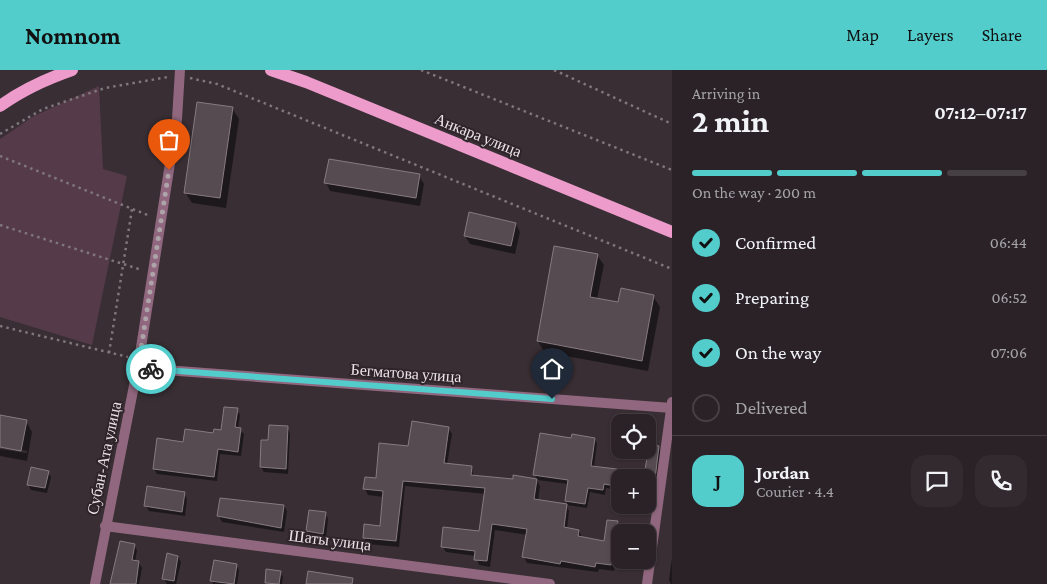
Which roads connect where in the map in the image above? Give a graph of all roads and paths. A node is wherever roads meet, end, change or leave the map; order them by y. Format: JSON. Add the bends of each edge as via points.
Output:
{"nodes":[{"id":1,"x":72,"y":70,"type":"edge"},
{"id":2,"x":271,"y":70,"type":"edge"},
{"id":3,"x":421,"y":70,"type":"edge"},
{"id":4,"x":554,"y":70,"type":"edge"},
{"id":5,"x":180,"y":73,"type":"edge"},
{"id":6,"x":0,"y":106,"type":"edge"},
{"id":7,"x":672,"y":124,"type":"edge"},
{"id":8,"x":0,"y":134,"type":"edge"},
{"id":9,"x":0,"y":156,"type":"edge"},
{"id":10,"x":672,"y":170,"type":"edge"},
{"id":11,"x":132,"y":209,"type":"junction"},
{"id":12,"x":161,"y":221,"type":"junction"},
{"id":13,"x":0,"y":225,"type":"edge"},
{"id":14,"x":672,"y":232,"type":"edge"},
{"id":15,"x":123,"y":264,"type":"junction"},
{"id":16,"x":672,"y":269,"type":"edge"},
{"id":17,"x":153,"y":274,"type":"junction"},
{"id":18,"x":0,"y":326,"type":"edge"},
{"id":19,"x":109,"y":353,"type":"junction"},
{"id":20,"x":139,"y":364,"type":"junction"},
{"id":21,"x":671,"y":406,"type":"edge"},
{"id":22,"x":105,"y":526,"type":"junction"},
{"id":23,"x":95,"y":584,"type":"edge"},
{"id":24,"x":550,"y":584,"type":"edge"},
{"id":25,"x":647,"y":584,"type":"edge"}],
"edges":[{"from":1,"to":6,"type":"main road","via":[[24,91]]},
{"from":2,"to":14,"type":"main road","name":"Анкара улица"},
{"from":3,"to":10,"type":"path"},
{"from":4,"to":7,"type":"path"},
{"from":5,"to":8,"type":"path","via":[[96,91],[43,109]]},
{"from":5,"to":12,"type":"street","name":"Субан-Ата улица","via":[[177,119]]},
{"from":5,"to":16,"type":"path","via":[[217,84]]},
{"from":9,"to":11,"type":"path"},
{"from":11,"to":12,"type":"path"},
{"from":11,"to":15,"type":"path"},
{"from":12,"to":17,"type":"street","name":"Субан-Ата улица"},
{"from":13,"to":15,"type":"path"},
{"from":15,"to":17,"type":"path"},
{"from":15,"to":19,"type":"path"},
{"from":17,"to":20,"type":"street","name":"Субан-Ата улица"},
{"from":18,"to":19,"type":"path"},
{"from":19,"to":20,"type":"path"},
{"from":20,"to":21,"type":"street","name":"Бегматова улица"},
{"from":20,"to":22,"type":"street","name":"Субан-Ата улица"},
{"from":21,"to":25,"type":"street"},
{"from":22,"to":23,"type":"street","name":"Субан-Ата улица"},
{"from":22,"to":24,"type":"street","name":"Шаты улица"}]}
